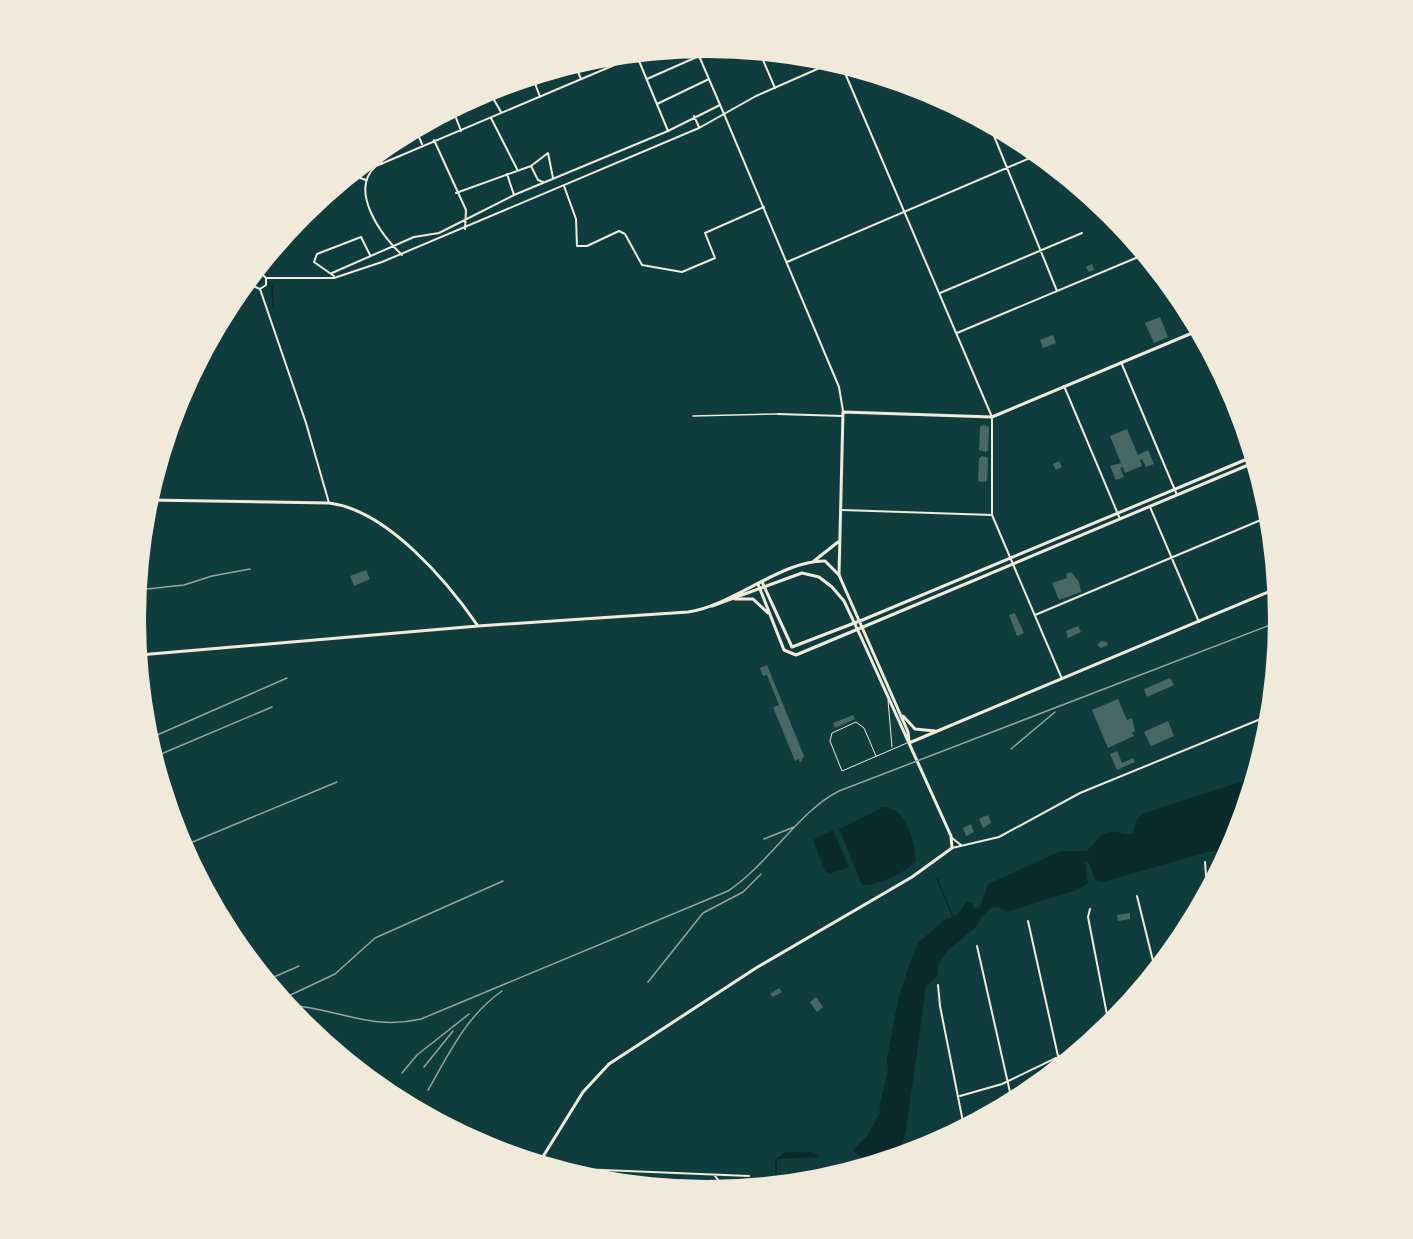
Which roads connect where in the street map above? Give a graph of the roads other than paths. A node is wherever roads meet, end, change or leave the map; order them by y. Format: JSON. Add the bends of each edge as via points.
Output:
{"nodes":[{"id":1,"x":700,"y":58,"type":"edge"},
{"id":2,"x":693,"y":59,"type":"edge"},
{"id":3,"x":640,"y":62,"type":"edge"},
{"id":4,"x":764,"y":62,"type":"edge"},
{"id":5,"x":611,"y":67,"type":"edge"},
{"id":6,"x":817,"y":69,"type":"edge"},
{"id":7,"x":578,"y":74,"type":"edge"},
{"id":8,"x":847,"y":77,"type":"edge"},
{"id":9,"x":647,"y":79,"type":"junction"},
{"id":10,"x":709,"y":79,"type":"junction"},
{"id":11,"x":581,"y":80,"type":"junction"},
{"id":12,"x":536,"y":85,"type":"edge"},
{"id":13,"x":775,"y":87,"type":"junction"},
{"id":14,"x":540,"y":97,"type":"junction"},
{"id":15,"x":494,"y":100,"type":"edge"},
{"id":16,"x":656,"y":104,"type":"junction"},
{"id":17,"x":720,"y":105,"type":"junction"},
{"id":18,"x":501,"y":113,"type":"junction"},
{"id":19,"x":724,"y":114,"type":"junction"},
{"id":20,"x":694,"y":116,"type":"junction"},
{"id":21,"x":456,"y":117,"type":"edge"},
{"id":22,"x":490,"y":118,"type":"junction"},
{"id":23,"x":699,"y":128,"type":"junction"},
{"id":24,"x":461,"y":131,"type":"junction"},
{"id":25,"x":668,"y":131,"type":"junction"},
{"id":26,"x":419,"y":138,"type":"edge"},
{"id":27,"x":433,"y":139,"type":"junction"},
{"id":28,"x":995,"y":139,"type":"edge"},
{"id":29,"x":422,"y":144,"type":"junction"},
{"id":30,"x":1027,"y":159,"type":"edge"},
{"id":31,"x":382,"y":164,"type":"joint"},
{"id":32,"x":531,"y":166,"type":"junction"},
{"id":33,"x":1007,"y":168,"type":"junction"},
{"id":34,"x":372,"y":169,"type":"edge"},
{"id":35,"x":372,"y":169,"type":"edge"},
{"id":36,"x":518,"y":170,"type":"junction"},
{"id":37,"x":507,"y":174,"type":"junction"},
{"id":38,"x":361,"y":178,"type":"edge"},
{"id":39,"x":553,"y":178,"type":"junction"},
{"id":40,"x":366,"y":180,"type":"junction"},
{"id":41,"x":543,"y":182,"type":"junction"},
{"id":42,"x":564,"y":186,"type":"junction"},
{"id":43,"x":456,"y":193,"type":"junction"},
{"id":44,"x":514,"y":195,"type":"junction"},
{"id":45,"x":764,"y":207,"type":"junction"},
{"id":46,"x":905,"y":211,"type":"junction"},
{"id":47,"x":467,"y":217,"type":"junction"},
{"id":48,"x":465,"y":229,"type":"junction"},
{"id":49,"x":447,"y":230,"type":"junction"},
{"id":50,"x":1082,"y":233,"type":"dead end"},
{"id":51,"x":451,"y":235,"type":"junction"},
{"id":52,"x":392,"y":246,"type":"junction"},
{"id":53,"x":1041,"y":250,"type":"junction"},
{"id":54,"x":369,"y":255,"type":"junction"},
{"id":55,"x":402,"y":255,"type":"junction"},
{"id":56,"x":1135,"y":258,"type":"edge"},
{"id":57,"x":787,"y":262,"type":"junction"},
{"id":58,"x":263,"y":275,"type":"edge"},
{"id":59,"x":266,"y":278,"type":"junction"},
{"id":60,"x":255,"y":287,"type":"edge"},
{"id":61,"x":260,"y":289,"type":"junction"},
{"id":62,"x":1058,"y":291,"type":"junction"},
{"id":63,"x":940,"y":293,"type":"junction"},
{"id":64,"x":957,"y":333,"type":"junction"},
{"id":65,"x":1189,"y":334,"type":"edge"},
{"id":66,"x":1121,"y":362,"type":"junction"},
{"id":67,"x":1064,"y":386,"type":"junction"},
{"id":68,"x":778,"y":414,"type":"joint"},
{"id":69,"x":843,"y":414,"type":"junction"},
{"id":70,"x":693,"y":416,"type":"dead end"},
{"id":71,"x":992,"y":417,"type":"junction"},
{"id":72,"x":1244,"y":460,"type":"edge"},
{"id":73,"x":1246,"y":466,"type":"edge"},
{"id":74,"x":1175,"y":489,"type":"junction"},
{"id":75,"x":1177,"y":495,"type":"junction"},
{"id":76,"x":158,"y":500,"type":"edge"},
{"id":77,"x":329,"y":503,"type":"junction"},
{"id":78,"x":1150,"y":507,"type":"junction"},
{"id":79,"x":840,"y":510,"type":"junction"},
{"id":80,"x":1118,"y":513,"type":"junction"},
{"id":81,"x":992,"y":514,"type":"junction"},
{"id":82,"x":1120,"y":519,"type":"junction"},
{"id":83,"x":1259,"y":521,"type":"edge"},
{"id":84,"x":840,"y":540,"type":"junction"},
{"id":85,"x":1010,"y":558,"type":"junction"},
{"id":86,"x":1171,"y":558,"type":"junction"},
{"id":87,"x":814,"y":561,"type":"junction"},
{"id":88,"x":1013,"y":565,"type":"junction"},
{"id":89,"x":839,"y":575,"type":"junction"},
{"id":90,"x":760,"y":583,"type":"junction"},
{"id":91,"x":762,"y":588,"type":"junction"},
{"id":92,"x":1267,"y":593,"type":"edge"},
{"id":93,"x":735,"y":599,"type":"junction"},
{"id":94,"x":711,"y":606,"type":"junction"},
{"id":95,"x":769,"y":615,"type":"junction"},
{"id":96,"x":1035,"y":615,"type":"junction"},
{"id":97,"x":860,"y":621,"type":"junction"},
{"id":98,"x":1198,"y":622,"type":"junction"},
{"id":99,"x":854,"y":623,"type":"junction"},
{"id":100,"x":478,"y":627,"type":"junction"},
{"id":101,"x":863,"y":627,"type":"junction"},
{"id":102,"x":857,"y":629,"type":"junction"},
{"id":103,"x":147,"y":655,"type":"edge"},
{"id":104,"x":1062,"y":679,"type":"junction"},
{"id":105,"x":888,"y":698,"type":"junction"},
{"id":106,"x":899,"y":712,"type":"junction"},
{"id":107,"x":1258,"y":720,"type":"edge"},
{"id":108,"x":937,"y":731,"type":"junction"},
{"id":109,"x":909,"y":743,"type":"junction"},
{"id":110,"x":892,"y":749,"type":"junction"},
{"id":111,"x":876,"y":756,"type":"junction"},
{"id":112,"x":951,"y":836,"type":"junction"},
{"id":113,"x":964,"y":846,"type":"junction"},
{"id":114,"x":952,"y":848,"type":"junction"},
{"id":115,"x":1205,"y":862,"type":"dead end"},
{"id":116,"x":1206,"y":875,"type":"edge"},
{"id":117,"x":1137,"y":896,"type":"dead end"},
{"id":118,"x":1090,"y":909,"type":"dead end"},
{"id":119,"x":1028,"y":921,"type":"dead end"},
{"id":120,"x":976,"y":946,"type":"dead end"},
{"id":121,"x":1153,"y":960,"type":"edge"},
{"id":122,"x":938,"y":985,"type":"dead end"},
{"id":123,"x":1107,"y":1012,"type":"edge"},
{"id":124,"x":1058,"y":1056,"type":"joint"},
{"id":125,"x":1008,"y":1081,"type":"junction"},
{"id":126,"x":1010,"y":1091,"type":"edge"},
{"id":127,"x":959,"y":1096,"type":"junction"},
{"id":128,"x":963,"y":1119,"type":"edge"},
{"id":129,"x":543,"y":1156,"type":"edge"},
{"id":130,"x":598,"y":1170,"type":"edge"},
{"id":131,"x":715,"y":1176,"type":"junction"},
{"id":132,"x":749,"y":1176,"type":"dead end"},
{"id":133,"x":718,"y":1180,"type":"edge"}],
"edges":[{"from":1,"to":10,"type":"street"},
{"from":2,"to":9,"type":"street"},
{"from":3,"to":9,"type":"street"},
{"from":4,"to":13,"type":"street"},
{"from":5,"to":11,"type":"street"},
{"from":6,"to":13,"type":"street"},
{"from":7,"to":11,"type":"street"},
{"from":8,"to":46,"type":"street"},
{"from":9,"to":16,"type":"street"},
{"from":10,"to":16,"type":"street"},
{"from":10,"to":17,"type":"street"},
{"from":11,"to":14,"type":"street"},
{"from":12,"to":14,"type":"street"},
{"from":13,"to":19,"type":"street"},
{"from":14,"to":18,"type":"street"},
{"from":15,"to":18,"type":"street"},
{"from":16,"to":25,"type":"street"},
{"from":17,"to":19,"type":"street"},
{"from":17,"to":20,"type":"street"},
{"from":18,"to":22,"type":"street"},
{"from":19,"to":23,"type":"street"},
{"from":19,"to":45,"type":"street"},
{"from":20,"to":23,"type":"street"},
{"from":20,"to":25,"type":"street"},
{"from":21,"to":24,"type":"street"},
{"from":22,"to":24,"type":"street"},
{"from":22,"to":36,"type":"street"},
{"from":23,"to":42,"type":"street"},
{"from":24,"to":27,"type":"street"},
{"from":25,"to":39,"type":"street"},
{"from":26,"to":29,"type":"street"},
{"from":27,"to":29,"type":"street"},
{"from":27,"to":43,"type":"street"},
{"from":28,"to":33,"type":"street"},
{"from":29,"to":31,"type":"street"},
{"from":30,"to":33,"type":"street"},
{"from":31,"to":34,"type":"street"},
{"from":32,"to":36,"type":"street"},
{"from":32,"to":39,"type":"street","via":[[548,153]]},
{"from":32,"to":41,"type":"street"},
{"from":33,"to":46,"type":"street"},
{"from":33,"to":53,"type":"street"},
{"from":35,"to":40,"type":"street"},
{"from":36,"to":37,"type":"street"},
{"from":37,"to":43,"type":"street"},
{"from":37,"to":44,"type":"street"},
{"from":38,"to":40,"type":"street"},
{"from":39,"to":41,"type":"street"},
{"from":40,"to":52,"type":"street","via":[[366,201]]},
{"from":41,"to":44,"type":"street"},
{"from":42,"to":45,"type":"street","via":[[576,219],[577,246],[587,246],[620,231],[642,266],[682,273],[716,258],[705,233]]},
{"from":42,"to":48,"type":"street"},
{"from":43,"to":47,"type":"street"},
{"from":44,"to":47,"type":"street"},
{"from":45,"to":57,"type":"street"},
{"from":46,"to":57,"type":"street"},
{"from":46,"to":63,"type":"street"},
{"from":47,"to":48,"type":"street"},
{"from":47,"to":49,"type":"street"},
{"from":48,"to":51,"type":"street"},
{"from":49,"to":51,"type":"street"},
{"from":49,"to":52,"type":"street"},
{"from":50,"to":53,"type":"street"},
{"from":51,"to":55,"type":"street"},
{"from":52,"to":54,"type":"street"},
{"from":52,"to":55,"type":"street"},
{"from":53,"to":62,"type":"street"},
{"from":53,"to":63,"type":"street"},
{"from":54,"to":54,"type":"street","via":[[360,237],[321,251],[314,262],[333,275]]},
{"from":55,"to":59,"type":"street","via":[[334,279]]},
{"from":56,"to":62,"type":"street"},
{"from":57,"to":69,"type":"street","via":[[842,394]]},
{"from":58,"to":59,"type":"street"},
{"from":59,"to":61,"type":"street","via":[[266,285]]},
{"from":60,"to":61,"type":"street"},
{"from":61,"to":77,"type":"street"},
{"from":62,"to":64,"type":"street"},
{"from":63,"to":64,"type":"street"},
{"from":64,"to":71,"type":"street"},
{"from":65,"to":66,"type":"main road"},
{"from":66,"to":67,"type":"main road"},
{"from":66,"to":74,"type":"street"},
{"from":67,"to":71,"type":"main road"},
{"from":67,"to":80,"type":"street"},
{"from":68,"to":69,"type":"street"},
{"from":68,"to":70,"type":"street"},
{"from":69,"to":71,"type":"main road"},
{"from":69,"to":79,"type":"main road"},
{"from":71,"to":81,"type":"street"},
{"from":72,"to":74,"type":"main road"},
{"from":73,"to":75,"type":"main road"},
{"from":74,"to":75,"type":"street"},
{"from":74,"to":80,"type":"main road"},
{"from":75,"to":78,"type":"main road"},
{"from":76,"to":77,"type":"main road"},
{"from":77,"to":100,"type":"main road","via":[[356,509],[380,524],[442,578]]},
{"from":78,"to":82,"type":"main road"},
{"from":78,"to":86,"type":"street"},
{"from":79,"to":81,"type":"street"},
{"from":79,"to":84,"type":"main road"},
{"from":80,"to":82,"type":"street"},
{"from":80,"to":85,"type":"main road"},
{"from":81,"to":85,"type":"street"},
{"from":82,"to":88,"type":"main road"},
{"from":83,"to":86,"type":"street"},
{"from":84,"to":87,"type":"main road"},
{"from":84,"to":89,"type":"main road"},
{"from":85,"to":88,"type":"street"},
{"from":85,"to":97,"type":"main road"},
{"from":86,"to":96,"type":"street"},
{"from":86,"to":98,"type":"street"},
{"from":87,"to":89,"type":"main road","via":[[825,561]]},
{"from":87,"to":90,"type":"main road"},
{"from":88,"to":96,"type":"street"},
{"from":88,"to":101,"type":"main road"},
{"from":89,"to":97,"type":"main road"},
{"from":90,"to":91,"type":"main road"},
{"from":90,"to":94,"type":"main road"},
{"from":91,"to":93,"type":"main road"},
{"from":91,"to":95,"type":"main road"},
{"from":91,"to":99,"type":"main road","via":[[802,573],[819,577],[838,593]]},
{"from":91,"to":99,"type":"main road","via":[[792,647]]},
{"from":92,"to":98,"type":"main road"},
{"from":93,"to":94,"type":"main road"},
{"from":93,"to":95,"type":"main road","via":[[753,599]]},
{"from":94,"to":100,"type":"main road","via":[[688,612]]},
{"from":95,"to":102,"type":"main road","via":[[789,654],[796,655]]},
{"from":96,"to":104,"type":"street"},
{"from":97,"to":99,"type":"main road"},
{"from":97,"to":101,"type":"main road"},
{"from":98,"to":104,"type":"main road"},
{"from":99,"to":102,"type":"main road"},
{"from":100,"to":103,"type":"main road"},
{"from":101,"to":102,"type":"main road"},
{"from":101,"to":106,"type":"main road"},
{"from":102,"to":105,"type":"main road"},
{"from":104,"to":108,"type":"main road"},
{"from":105,"to":109,"type":"main road"},
{"from":105,"to":110,"type":"lane"},
{"from":106,"to":108,"type":"main road","via":[[915,729]]},
{"from":106,"to":109,"type":"main road"},
{"from":107,"to":113,"type":"street","via":[[1078,794],[1003,836]]},
{"from":108,"to":109,"type":"main road"},
{"from":109,"to":110,"type":"lane"},
{"from":109,"to":112,"type":"main road"},
{"from":110,"to":111,"type":"lane"},
{"from":111,"to":111,"type":"lane","via":[[864,728],[856,722],[832,733],[830,741],[842,771]]},
{"from":112,"to":113,"type":"street"},
{"from":112,"to":114,"type":"main road"},
{"from":113,"to":114,"type":"street"},
{"from":114,"to":129,"type":"main road","via":[[912,877],[756,968],[609,1064],[587,1087]]},
{"from":115,"to":116,"type":"street"},
{"from":117,"to":121,"type":"street"},
{"from":118,"to":123,"type":"street","via":[[1088,917]]},
{"from":119,"to":124,"type":"street"},
{"from":120,"to":125,"type":"street"},
{"from":122,"to":127,"type":"street"},
{"from":124,"to":125,"type":"street"},
{"from":125,"to":126,"type":"street"},
{"from":125,"to":127,"type":"street"},
{"from":127,"to":128,"type":"street"},
{"from":130,"to":131,"type":"street"},
{"from":131,"to":132,"type":"street"},
{"from":131,"to":133,"type":"street"}]}
